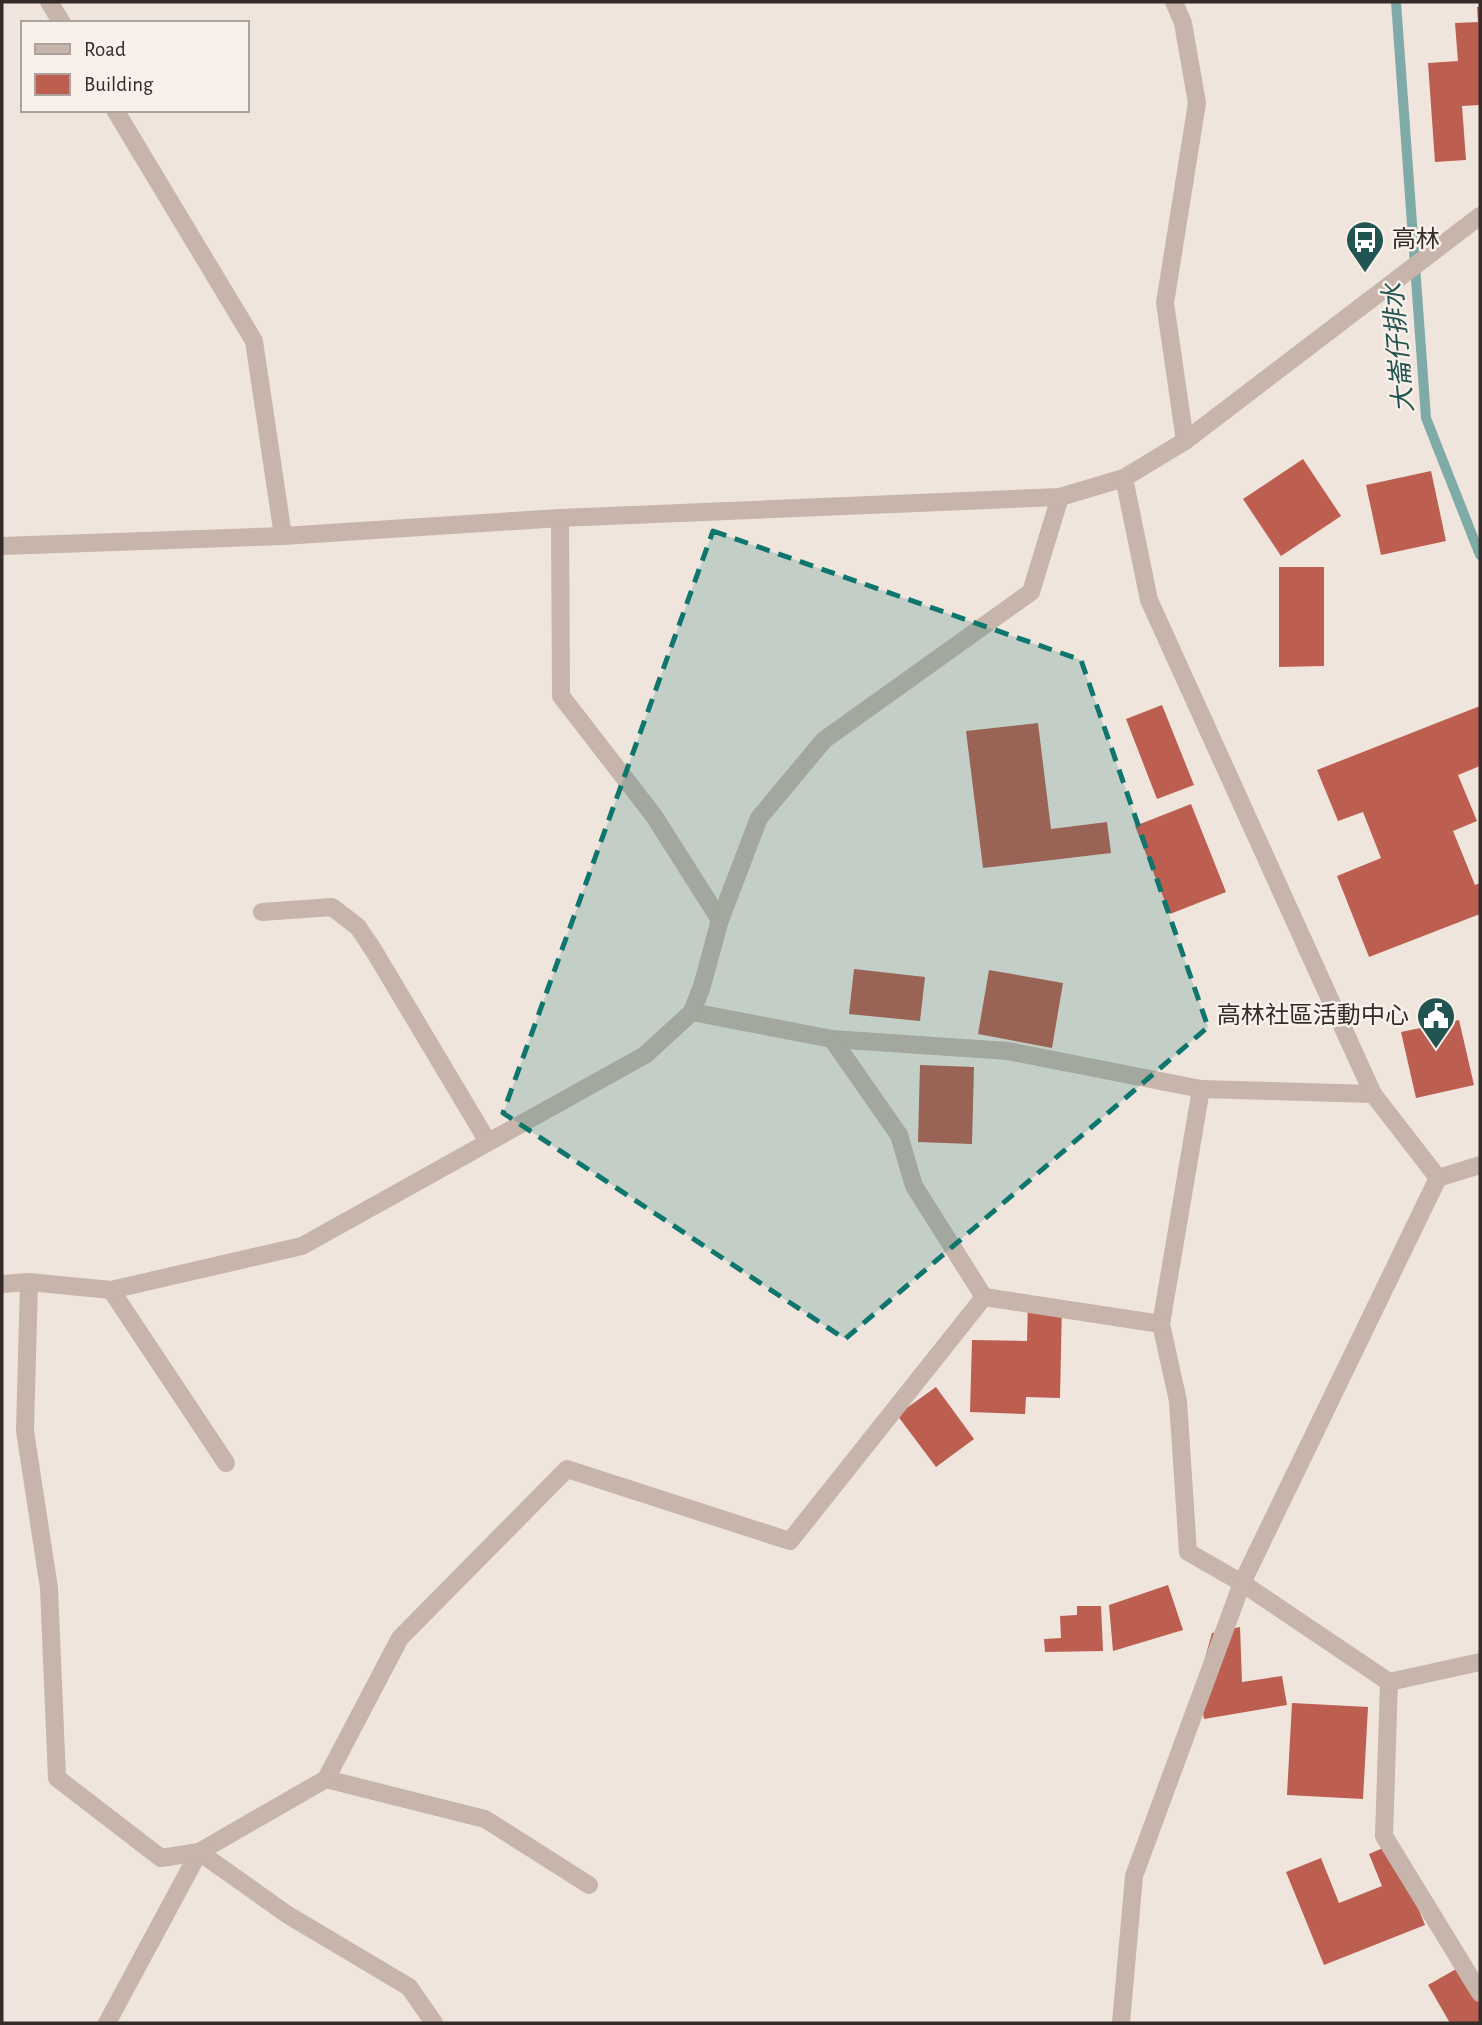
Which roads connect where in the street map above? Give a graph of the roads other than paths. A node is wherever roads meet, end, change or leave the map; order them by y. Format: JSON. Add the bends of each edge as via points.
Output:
{"nodes":[{"id":1,"x":49,"y":2,"type":"edge"},
{"id":2,"x":1174,"y":2,"type":"edge"},
{"id":3,"x":61,"y":21,"type":"edge"},
{"id":4,"x":116,"y":112,"type":"edge"},
{"id":5,"x":1480,"y":216,"type":"edge"},
{"id":6,"x":1185,"y":441,"type":"junction"},
{"id":7,"x":1124,"y":478,"type":"junction"},
{"id":8,"x":1060,"y":497,"type":"junction"},
{"id":9,"x":560,"y":518,"type":"junction"},
{"id":10,"x":283,"y":536,"type":"junction"},
{"id":11,"x":2,"y":546,"type":"edge"},
{"id":12,"x":262,"y":912,"type":"dead end"},
{"id":13,"x":720,"y":920,"type":"junction"},
{"id":14,"x":692,"y":1012,"type":"junction"},
{"id":15,"x":832,"y":1039,"type":"junction"},
{"id":16,"x":1201,"y":1089,"type":"junction"},
{"id":17,"x":1373,"y":1094,"type":"junction"},
{"id":18,"x":488,"y":1142,"type":"junction"},
{"id":19,"x":1480,"y":1165,"type":"edge"},
{"id":20,"x":1437,"y":1178,"type":"junction"},
{"id":21,"x":29,"y":1282,"type":"junction"},
{"id":22,"x":2,"y":1284,"type":"edge"},
{"id":23,"x":111,"y":1290,"type":"junction"},
{"id":24,"x":984,"y":1297,"type":"junction"},
{"id":25,"x":1161,"y":1324,"type":"junction"},
{"id":26,"x":226,"y":1463,"type":"dead end"},
{"id":27,"x":1242,"y":1583,"type":"junction"},
{"id":28,"x":1480,"y":1662,"type":"edge"},
{"id":29,"x":1389,"y":1682,"type":"junction"},
{"id":30,"x":326,"y":1779,"type":"junction"},
{"id":31,"x":199,"y":1852,"type":"junction"},
{"id":32,"x":589,"y":1885,"type":"dead end"},
{"id":33,"x":1480,"y":1993,"type":"edge"},
{"id":34,"x":107,"y":2023,"type":"edge"},
{"id":35,"x":434,"y":2023,"type":"edge"},
{"id":36,"x":1121,"y":2023,"type":"edge"}],
"edges":[{"from":1,"to":3,"type":"street"},
{"from":2,"to":6,"type":"street","via":[[1184,23],[1197,103],[1165,303]]},
{"from":4,"to":10,"type":"street","via":[[254,341]]},
{"from":5,"to":6,"type":"street"},
{"from":6,"to":7,"type":"street"},
{"from":7,"to":8,"type":"street"},
{"from":7,"to":17,"type":"street","via":[[1149,600]]},
{"from":8,"to":9,"type":"street"},
{"from":8,"to":13,"type":"street","via":[[1031,592],[824,740],[758,818]]},
{"from":9,"to":10,"type":"street"},
{"from":9,"to":13,"type":"street","via":[[561,696],[654,816]]},
{"from":10,"to":11,"type":"street"},
{"from":12,"to":18,"type":"street","via":[[332,907],[358,928]]},
{"from":13,"to":14,"type":"street"},
{"from":14,"to":15,"type":"street"},
{"from":14,"to":18,"type":"street","via":[[645,1055]]},
{"from":15,"to":16,"type":"street","via":[[1008,1051]]},
{"from":15,"to":24,"type":"street","via":[[899,1135],[914,1186]]},
{"from":16,"to":17,"type":"street"},
{"from":16,"to":25,"type":"street"},
{"from":17,"to":20,"type":"street"},
{"from":18,"to":23,"type":"street","via":[[302,1246]]},
{"from":19,"to":20,"type":"street"},
{"from":20,"to":27,"type":"street"},
{"from":21,"to":22,"type":"street"},
{"from":21,"to":23,"type":"street"},
{"from":21,"to":31,"type":"street","via":[[24,1431],[49,1588],[57,1778],[161,1858]]},
{"from":23,"to":26,"type":"street"},
{"from":24,"to":25,"type":"street"},
{"from":24,"to":30,"type":"street","via":[[790,1541],[567,1469],[400,1638]]},
{"from":25,"to":27,"type":"street","via":[[1178,1401],[1188,1552]]},
{"from":27,"to":29,"type":"street"},
{"from":27,"to":36,"type":"street","via":[[1134,1876]]},
{"from":28,"to":29,"type":"street"},
{"from":29,"to":33,"type":"street","via":[[1384,1836]]},
{"from":30,"to":31,"type":"street"},
{"from":30,"to":32,"type":"street","via":[[485,1819]]},
{"from":31,"to":34,"type":"street"},
{"from":31,"to":35,"type":"street","via":[[288,1915],[409,1987]]}]}
